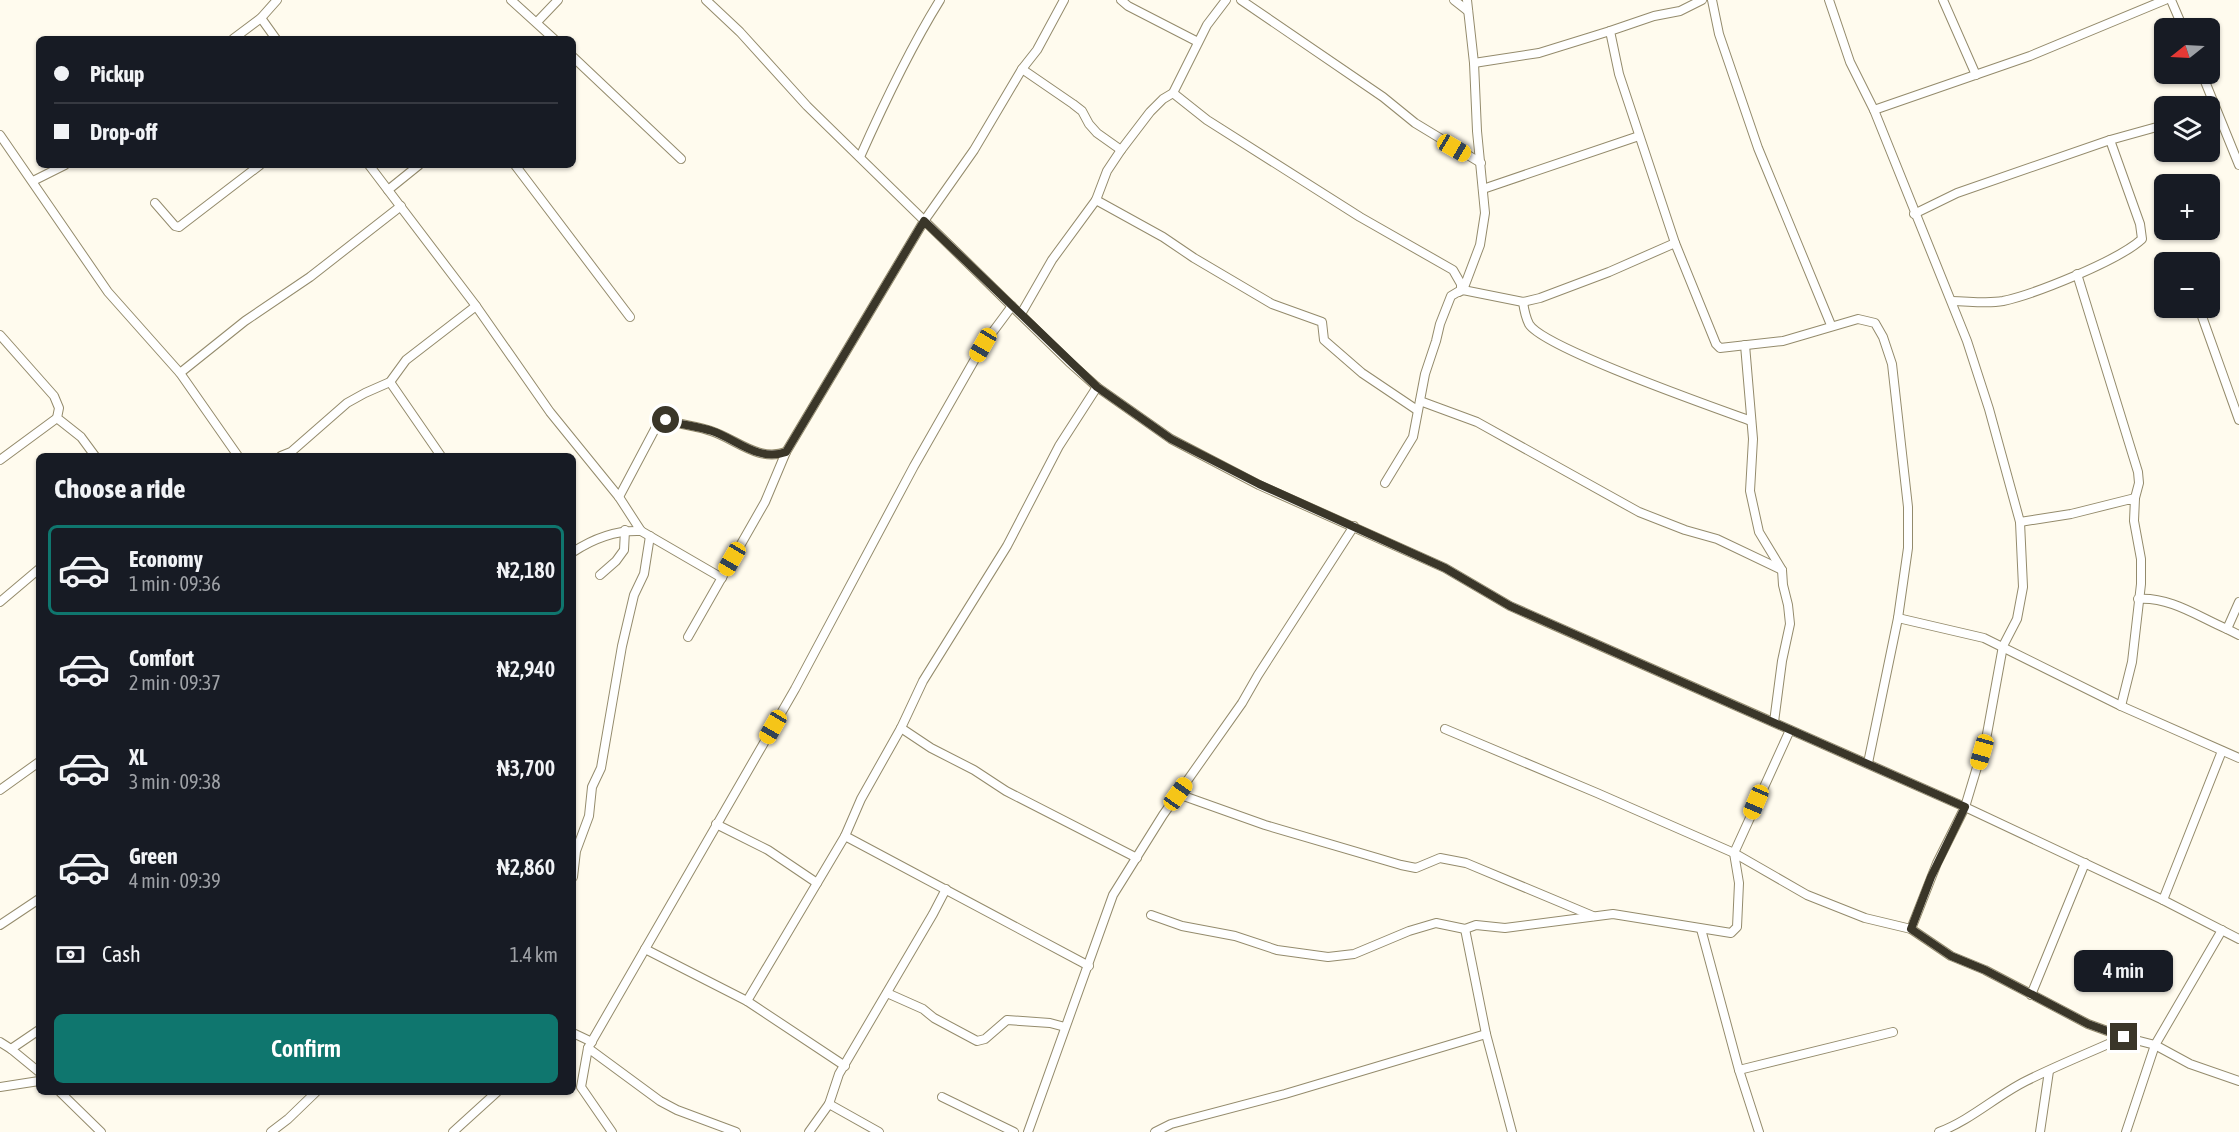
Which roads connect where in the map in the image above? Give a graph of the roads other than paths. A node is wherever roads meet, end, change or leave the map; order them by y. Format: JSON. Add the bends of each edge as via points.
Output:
{"nodes":[{"id":1,"x":277,"y":0,"type":"edge"},
{"id":2,"x":511,"y":0,"type":"edge"},
{"id":3,"x":558,"y":0,"type":"edge"},
{"id":4,"x":706,"y":0,"type":"edge"},
{"id":5,"x":940,"y":0,"type":"edge"},
{"id":6,"x":1064,"y":0,"type":"edge"},
{"id":7,"x":1120,"y":0,"type":"edge"},
{"id":8,"x":1226,"y":0,"type":"edge"},
{"id":9,"x":1242,"y":0,"type":"edge"},
{"id":10,"x":1454,"y":0,"type":"edge"},
{"id":11,"x":1467,"y":0,"type":"edge"},
{"id":12,"x":1702,"y":0,"type":"edge"},
{"id":13,"x":1712,"y":0,"type":"edge"},
{"id":14,"x":1829,"y":0,"type":"edge"},
{"id":15,"x":1943,"y":0,"type":"edge"},
{"id":16,"x":2165,"y":0,"type":"edge"},
{"id":17,"x":2171,"y":0,"type":"edge"},
{"id":18,"x":1468,"y":11,"type":"junction"},
{"id":19,"x":261,"y":18,"type":"junction"},
{"id":20,"x":2179,"y":18,"type":"edge"},
{"id":21,"x":537,"y":22,"type":"junction"},
{"id":22,"x":1610,"y":31,"type":"junction"},
{"id":23,"x":237,"y":36,"type":"edge"},
{"id":24,"x":274,"y":36,"type":"edge"},
{"id":25,"x":551,"y":36,"type":"edge"},
{"id":26,"x":1198,"y":42,"type":"junction"},
{"id":27,"x":576,"y":60,"type":"edge"},
{"id":28,"x":1474,"y":63,"type":"junction"},
{"id":29,"x":1022,"y":69,"type":"junction"},
{"id":30,"x":1976,"y":75,"type":"junction"},
{"id":31,"x":1173,"y":93,"type":"junction"},
{"id":32,"x":1874,"y":110,"type":"junction"},
{"id":33,"x":2220,"y":124,"type":"edge"},
{"id":34,"x":2154,"y":128,"type":"edge"},
{"id":35,"x":0,"y":135,"type":"edge"},
{"id":36,"x":1639,"y":136,"type":"junction"},
{"id":37,"x":2110,"y":140,"type":"junction"},
{"id":38,"x":1121,"y":150,"type":"junction"},
{"id":39,"x":860,"y":157,"type":"junction"},
{"id":40,"x":681,"y":159,"type":"dead end"},
{"id":41,"x":1481,"y":163,"type":"junction"},
{"id":42,"x":2239,"y":165,"type":"edge"},
{"id":43,"x":59,"y":168,"type":"edge"},
{"id":44,"x":256,"y":168,"type":"edge"},
{"id":45,"x":371,"y":168,"type":"edge"},
{"id":46,"x":415,"y":168,"type":"edge"},
{"id":47,"x":517,"y":168,"type":"edge"},
{"id":48,"x":33,"y":181,"type":"junction"},
{"id":49,"x":1483,"y":189,"type":"junction"},
{"id":50,"x":388,"y":190,"type":"junction"},
{"id":51,"x":1096,"y":200,"type":"junction"},
{"id":52,"x":155,"y":203,"type":"dead end"},
{"id":53,"x":401,"y":206,"type":"junction"},
{"id":54,"x":1914,"y":214,"type":"junction"},
{"id":55,"x":924,"y":221,"type":"junction"},
{"id":56,"x":1675,"y":243,"type":"junction"},
{"id":57,"x":2077,"y":274,"type":"junction"},
{"id":58,"x":1462,"y":290,"type":"junction"},
{"id":59,"x":1451,"y":296,"type":"junction"},
{"id":60,"x":1952,"y":301,"type":"junction"},
{"id":61,"x":1522,"y":302,"type":"junction"},
{"id":62,"x":476,"y":306,"type":"junction"},
{"id":63,"x":1011,"y":306,"type":"junction"},
{"id":64,"x":1021,"y":314,"type":"junction"},
{"id":65,"x":630,"y":317,"type":"dead end"},
{"id":66,"x":2203,"y":318,"type":"edge"},
{"id":67,"x":1831,"y":325,"type":"junction"},
{"id":68,"x":0,"y":335,"type":"edge"},
{"id":69,"x":1745,"y":345,"type":"junction"},
{"id":70,"x":180,"y":373,"type":"junction"},
{"id":71,"x":390,"y":382,"type":"junction"},
{"id":72,"x":1097,"y":387,"type":"junction"},
{"id":73,"x":1420,"y":401,"type":"junction"},
{"id":74,"x":1417,"y":410,"type":"junction"},
{"id":75,"x":57,"y":418,"type":"junction"},
{"id":76,"x":2239,"y":420,"type":"edge"},
{"id":77,"x":1751,"y":421,"type":"junction"},
{"id":78,"x":299,"y":446,"type":"junction"},
{"id":79,"x":786,"y":452,"type":"junction"},
{"id":80,"x":93,"y":453,"type":"edge"},
{"id":81,"x":236,"y":453,"type":"edge"},
{"id":82,"x":288,"y":453,"type":"edge"},
{"id":83,"x":301,"y":453,"type":"edge"},
{"id":84,"x":439,"y":453,"type":"edge"},
{"id":85,"x":0,"y":460,"type":"edge"},
{"id":86,"x":1385,"y":483,"type":"dead end"},
{"id":87,"x":619,"y":497,"type":"junction"},
{"id":88,"x":2135,"y":498,"type":"junction"},
{"id":89,"x":2020,"y":522,"type":"junction"},
{"id":90,"x":1354,"y":526,"type":"junction"},
{"id":91,"x":625,"y":530,"type":"junction"},
{"id":92,"x":641,"y":531,"type":"junction"},
{"id":93,"x":650,"y":536,"type":"junction"},
{"id":94,"x":576,"y":550,"type":"edge"},
{"id":95,"x":1782,"y":570,"type":"junction"},
{"id":96,"x":36,"y":572,"type":"edge"},
{"id":97,"x":600,"y":575,"type":"dead end"},
{"id":98,"x":722,"y":578,"type":"junction"},
{"id":99,"x":2138,"y":599,"type":"junction"},
{"id":100,"x":0,"y":602,"type":"edge"},
{"id":101,"x":2239,"y":602,"type":"edge"},
{"id":102,"x":1898,"y":618,"type":"junction"},
{"id":103,"x":2227,"y":629,"type":"junction"},
{"id":104,"x":2239,"y":635,"type":"edge"},
{"id":105,"x":688,"y":637,"type":"dead end"},
{"id":106,"x":2003,"y":646,"type":"junction"},
{"id":107,"x":2121,"y":706,"type":"junction"},
{"id":108,"x":1774,"y":722,"type":"junction"},
{"id":109,"x":901,"y":728,"type":"junction"},
{"id":110,"x":1445,"y":729,"type":"dead end"},
{"id":111,"x":1790,"y":730,"type":"junction"},
{"id":112,"x":2222,"y":751,"type":"junction"},
{"id":113,"x":2239,"y":758,"type":"edge"},
{"id":114,"x":1868,"y":763,"type":"junction"},
{"id":115,"x":36,"y":764,"type":"edge"},
{"id":116,"x":0,"y":790,"type":"edge"},
{"id":117,"x":1178,"y":794,"type":"junction"},
{"id":118,"x":1965,"y":807,"type":"junction"},
{"id":119,"x":716,"y":824,"type":"junction"},
{"id":120,"x":845,"y":837,"type":"junction"},
{"id":121,"x":576,"y":851,"type":"edge"},
{"id":122,"x":1734,"y":853,"type":"junction"},
{"id":123,"x":1137,"y":858,"type":"junction"},
{"id":124,"x":2085,"y":863,"type":"junction"},
{"id":125,"x":817,"y":883,"type":"junction"},
{"id":126,"x":946,"y":889,"type":"junction"},
{"id":127,"x":2163,"y":900,"type":"junction"},
{"id":128,"x":36,"y":901,"type":"edge"},
{"id":129,"x":1151,"y":915,"type":"dead end"},
{"id":130,"x":1594,"y":916,"type":"junction"},
{"id":131,"x":0,"y":924,"type":"edge"},
{"id":132,"x":1465,"y":929,"type":"junction"},
{"id":133,"x":1911,"y":929,"type":"junction"},
{"id":134,"x":1701,"y":930,"type":"junction"},
{"id":135,"x":2222,"y":930,"type":"junction"},
{"id":136,"x":2239,"y":939,"type":"edge"},
{"id":137,"x":645,"y":949,"type":"junction"},
{"id":138,"x":1089,"y":966,"type":"junction"},
{"id":139,"x":887,"y":993,"type":"junction"},
{"id":140,"x":2031,"y":995,"type":"junction"},
{"id":141,"x":747,"y":1001,"type":"junction"},
{"id":142,"x":1065,"y":1027,"type":"junction"},
{"id":143,"x":36,"y":1032,"type":"edge"},
{"id":144,"x":1893,"y":1032,"type":"dead end"},
{"id":145,"x":1486,"y":1034,"type":"junction"},
{"id":146,"x":576,"y":1035,"type":"edge"},
{"id":147,"x":2124,"y":1037,"type":"junction"},
{"id":148,"x":0,"y":1042,"type":"edge"},
{"id":149,"x":590,"y":1045,"type":"junction"},
{"id":150,"x":2155,"y":1045,"type":"junction"},
{"id":151,"x":11,"y":1049,"type":"junction"},
{"id":152,"x":845,"y":1066,"type":"junction"},
{"id":153,"x":36,"y":1070,"type":"edge"},
{"id":154,"x":1739,"y":1070,"type":"junction"},
{"id":155,"x":2049,"y":1071,"type":"junction"},
{"id":156,"x":36,"y":1081,"type":"edge"},
{"id":157,"x":2239,"y":1082,"type":"edge"},
{"id":158,"x":0,"y":1087,"type":"edge"},
{"id":159,"x":63,"y":1095,"type":"edge"},
{"id":160,"x":313,"y":1095,"type":"edge"},
{"id":161,"x":494,"y":1095,"type":"edge"},
{"id":162,"x":942,"y":1097,"type":"dead end"},
{"id":163,"x":829,"y":1104,"type":"junction"},
{"id":164,"x":1948,"y":1130,"type":"edge"},
{"id":165,"x":101,"y":1132,"type":"edge"},
{"id":166,"x":271,"y":1132,"type":"edge"},
{"id":167,"x":453,"y":1132,"type":"edge"},
{"id":168,"x":612,"y":1132,"type":"edge"},
{"id":169,"x":736,"y":1132,"type":"edge"},
{"id":170,"x":809,"y":1132,"type":"edge"},
{"id":171,"x":879,"y":1132,"type":"edge"},
{"id":172,"x":1014,"y":1132,"type":"edge"},
{"id":173,"x":1028,"y":1132,"type":"edge"},
{"id":174,"x":1155,"y":1132,"type":"edge"},
{"id":175,"x":1512,"y":1132,"type":"edge"},
{"id":176,"x":1759,"y":1132,"type":"edge"},
{"id":177,"x":1939,"y":1132,"type":"edge"},
{"id":178,"x":2040,"y":1132,"type":"edge"},
{"id":179,"x":2126,"y":1132,"type":"edge"}],
"edges":[{"from":1,"to":19,"type":"street"},
{"from":2,"to":21,"type":"street"},
{"from":3,"to":21,"type":"street"},
{"from":4,"to":39,"type":"street"},
{"from":5,"to":39,"type":"street","via":[[891,88]]},
{"from":6,"to":29,"type":"street"},
{"from":7,"to":26,"type":"street"},
{"from":8,"to":26,"type":"street"},
{"from":9,"to":41,"type":"street","via":[[1415,123]]},
{"from":10,"to":18,"type":"street"},
{"from":11,"to":18,"type":"street"},
{"from":12,"to":22,"type":"street","via":[[1680,11]]},
{"from":13,"to":67,"type":"street","via":[[1719,34],[1758,148]]},
{"from":14,"to":32,"type":"street","via":[[1850,62]]},
{"from":15,"to":30,"type":"street"},
{"from":16,"to":30,"type":"street"},
{"from":17,"to":20,"type":"street"},
{"from":18,"to":28,"type":"street"},
{"from":19,"to":23,"type":"street"},
{"from":19,"to":24,"type":"street"},
{"from":21,"to":25,"type":"street"},
{"from":22,"to":28,"type":"street","via":[[1539,53]]},
{"from":22,"to":36,"type":"street"},
{"from":26,"to":31,"type":"street"},
{"from":27,"to":40,"type":"street"},
{"from":28,"to":41,"type":"street"},
{"from":29,"to":38,"type":"street","via":[[1082,111],[1097,133]]},
{"from":29,"to":55,"type":"street","via":[[958,175]]},
{"from":30,"to":32,"type":"street"},
{"from":31,"to":38,"type":"street","via":[[1150,112]]},
{"from":31,"to":59,"type":"street","via":[[1207,120],[1360,217],[1453,270],[1461,290]]},
{"from":32,"to":54,"type":"street"},
{"from":33,"to":42,"type":"street"},
{"from":34,"to":37,"type":"street"},
{"from":35,"to":48,"type":"street"},
{"from":36,"to":49,"type":"street"},
{"from":36,"to":56,"type":"street"},
{"from":37,"to":54,"type":"street","via":[[1957,193]]},
{"from":37,"to":57,"type":"street","via":[[2142,239]]},
{"from":38,"to":51,"type":"street","via":[[1107,171]]},
{"from":39,"to":55,"type":"street"},
{"from":41,"to":49,"type":"street"},
{"from":43,"to":48,"type":"street"},
{"from":44,"to":52,"type":"street","via":[[179,227]]},
{"from":45,"to":50,"type":"street"},
{"from":46,"to":50,"type":"street"},
{"from":47,"to":65,"type":"street"},
{"from":48,"to":70,"type":"street","via":[[108,292]]},
{"from":49,"to":58,"type":"street","via":[[1483,232]]},
{"from":50,"to":53,"type":"street"},
{"from":51,"to":64,"type":"street","via":[[1052,260]]},
{"from":51,"to":74,"type":"street","via":[[1272,304],[1322,322],[1324,340]]},
{"from":53,"to":62,"type":"street"},
{"from":53,"to":70,"type":"street"},
{"from":54,"to":60,"type":"street"},
{"from":55,"to":63,"type":"street"},
{"from":55,"to":79,"type":"street"},
{"from":56,"to":61,"type":"street","via":[[1609,272]]},
{"from":56,"to":69,"type":"street","via":[[1716,344],[1720,348]]},
{"from":57,"to":60,"type":"street","via":[[2000,301]]},
{"from":57,"to":88,"type":"street","via":[[2138,472]]},
{"from":58,"to":59,"type":"street"},
{"from":58,"to":61,"type":"street"},
{"from":59,"to":73,"type":"street"},
{"from":60,"to":89,"type":"street","via":[[1989,409]]},
{"from":61,"to":77,"type":"street","via":[[1529,325],[1539,334],[1610,368]]},
{"from":62,"to":71,"type":"street","via":[[406,360]]},
{"from":62,"to":87,"type":"street","via":[[550,412]]},
{"from":63,"to":64,"type":"street"},
{"from":63,"to":119,"type":"street","via":[[983,345],[914,466],[795,688]]},
{"from":64,"to":72,"type":"street"},
{"from":66,"to":76,"type":"street"},
{"from":67,"to":69,"type":"street","via":[[1783,341]]},
{"from":67,"to":102,"type":"street","via":[[1858,319],[1875,323],[1892,364],[1908,507],[1908,548]]},
{"from":68,"to":75,"type":"street","via":[[54,396],[59,408]]},
{"from":69,"to":77,"type":"street"},
{"from":70,"to":81,"type":"street"},
{"from":71,"to":78,"type":"street","via":[[347,403]]},
{"from":71,"to":84,"type":"street"},
{"from":72,"to":90,"type":"street","via":[[1171,439]]},
{"from":72,"to":109,"type":"street","via":[[1059,446],[1007,546],[923,681]]},
{"from":73,"to":74,"type":"street"},
{"from":73,"to":95,"type":"street","via":[[1477,422],[1639,512],[1717,539]]},
{"from":74,"to":86,"type":"street","via":[[1413,437]]},
{"from":75,"to":80,"type":"street","via":[[81,437]]},
{"from":75,"to":85,"type":"street"},
{"from":77,"to":95,"type":"street","via":[[1753,513],[1759,532]]},
{"from":78,"to":82,"type":"street"},
{"from":78,"to":83,"type":"street"},
{"from":79,"to":87,"type":"street","via":[[749,450],[712,431],[666,420],[655,429]]},
{"from":79,"to":98,"type":"street","via":[[765,502]]},
{"from":87,"to":92,"type":"street"},
{"from":88,"to":89,"type":"street"},
{"from":88,"to":99,"type":"street","via":[[2141,584]]},
{"from":89,"to":106,"type":"street","via":[[2023,587],[2018,619]]},
{"from":90,"to":108,"type":"street","via":[[1445,568],[1510,606]]},
{"from":90,"to":117,"type":"street","via":[[1242,704]]},
{"from":91,"to":92,"type":"street"},
{"from":91,"to":94,"type":"street"},
{"from":91,"to":97,"type":"street","via":[[624,550]]},
{"from":92,"to":93,"type":"street"},
{"from":93,"to":98,"type":"street"},
{"from":93,"to":121,"type":"street","via":[[644,574],[631,605],[601,768],[592,787],[589,816]]},
{"from":95,"to":108,"type":"street","via":[[1790,624]]},
{"from":96,"to":100,"type":"street"},
{"from":98,"to":105,"type":"street"},
{"from":99,"to":103,"type":"street","via":[[2166,601]]},
{"from":99,"to":107,"type":"street","via":[[2132,662]]},
{"from":101,"to":103,"type":"street"},
{"from":102,"to":106,"type":"street"},
{"from":102,"to":114,"type":"street"},
{"from":103,"to":104,"type":"street"},
{"from":106,"to":107,"type":"street"},
{"from":106,"to":118,"type":"street","via":[[1987,734]]},
{"from":107,"to":112,"type":"street"},
{"from":108,"to":111,"type":"street"},
{"from":109,"to":120,"type":"street","via":[[861,799]]},
{"from":109,"to":123,"type":"street","via":[[1006,791]]},
{"from":110,"to":122,"type":"street"},
{"from":111,"to":114,"type":"street"},
{"from":111,"to":122,"type":"street"},
{"from":112,"to":113,"type":"street"},
{"from":112,"to":127,"type":"street"},
{"from":114,"to":118,"type":"street"},
{"from":115,"to":116,"type":"street"},
{"from":117,"to":123,"type":"street"},
{"from":117,"to":130,"type":"street","via":[[1264,825],[1401,865],[1416,868],[1440,858],[1466,863]]},
{"from":118,"to":124,"type":"street"},
{"from":118,"to":133,"type":"street"},
{"from":119,"to":125,"type":"street","via":[[768,850]]},
{"from":119,"to":137,"type":"street"},
{"from":120,"to":125,"type":"street"},
{"from":120,"to":126,"type":"street"},
{"from":122,"to":133,"type":"street","via":[[1807,895],[1865,918]]},
{"from":122,"to":134,"type":"street","via":[[1739,883],[1737,927],[1731,933]]},
{"from":123,"to":138,"type":"street","via":[[1113,895]]},
{"from":124,"to":127,"type":"street"},
{"from":124,"to":140,"type":"street"},
{"from":125,"to":141,"type":"street"},
{"from":126,"to":138,"type":"street"},
{"from":126,"to":139,"type":"street"},
{"from":127,"to":135,"type":"street"},
{"from":128,"to":131,"type":"street"},
{"from":129,"to":132,"type":"street","via":[[1278,950],[1328,957],[1354,954],[1436,923]]},
{"from":130,"to":132,"type":"street","via":[[1505,928],[1476,925]]},
{"from":130,"to":134,"type":"street","via":[[1613,914]]},
{"from":132,"to":145,"type":"street"},
{"from":133,"to":140,"type":"street","via":[[1936,947]]},
{"from":134,"to":154,"type":"street"},
{"from":135,"to":136,"type":"street"},
{"from":135,"to":150,"type":"street"},
{"from":137,"to":141,"type":"street"},
{"from":137,"to":149,"type":"street"},
{"from":138,"to":142,"type":"street"},
{"from":139,"to":142,"type":"street","via":[[977,1041],[1007,1020]]},
{"from":139,"to":152,"type":"street"},
{"from":140,"to":147,"type":"street"},
{"from":141,"to":152,"type":"street"},
{"from":142,"to":173,"type":"street"},
{"from":143,"to":151,"type":"street"},
{"from":144,"to":154,"type":"street"},
{"from":145,"to":174,"type":"street","via":[[1171,1124]]},
{"from":145,"to":175,"type":"street"},
{"from":146,"to":149,"type":"street"},
{"from":147,"to":150,"type":"street"},
{"from":147,"to":155,"type":"street"},
{"from":148,"to":151,"type":"street"},
{"from":149,"to":168,"type":"street","via":[[581,1087]]},
{"from":149,"to":169,"type":"street","via":[[660,1101]]},
{"from":150,"to":157,"type":"street","via":[[2190,1064]]},
{"from":150,"to":179,"type":"street"},
{"from":151,"to":153,"type":"street"},
{"from":152,"to":163,"type":"street"},
{"from":154,"to":176,"type":"street"},
{"from":155,"to":164,"type":"street"},
{"from":155,"to":178,"type":"street"},
{"from":156,"to":158,"type":"street"},
{"from":159,"to":165,"type":"street"},
{"from":160,"to":166,"type":"street"},
{"from":161,"to":167,"type":"street"},
{"from":162,"to":172,"type":"street"},
{"from":163,"to":170,"type":"street"},
{"from":163,"to":171,"type":"street"},
{"from":164,"to":177,"type":"street"}]}
